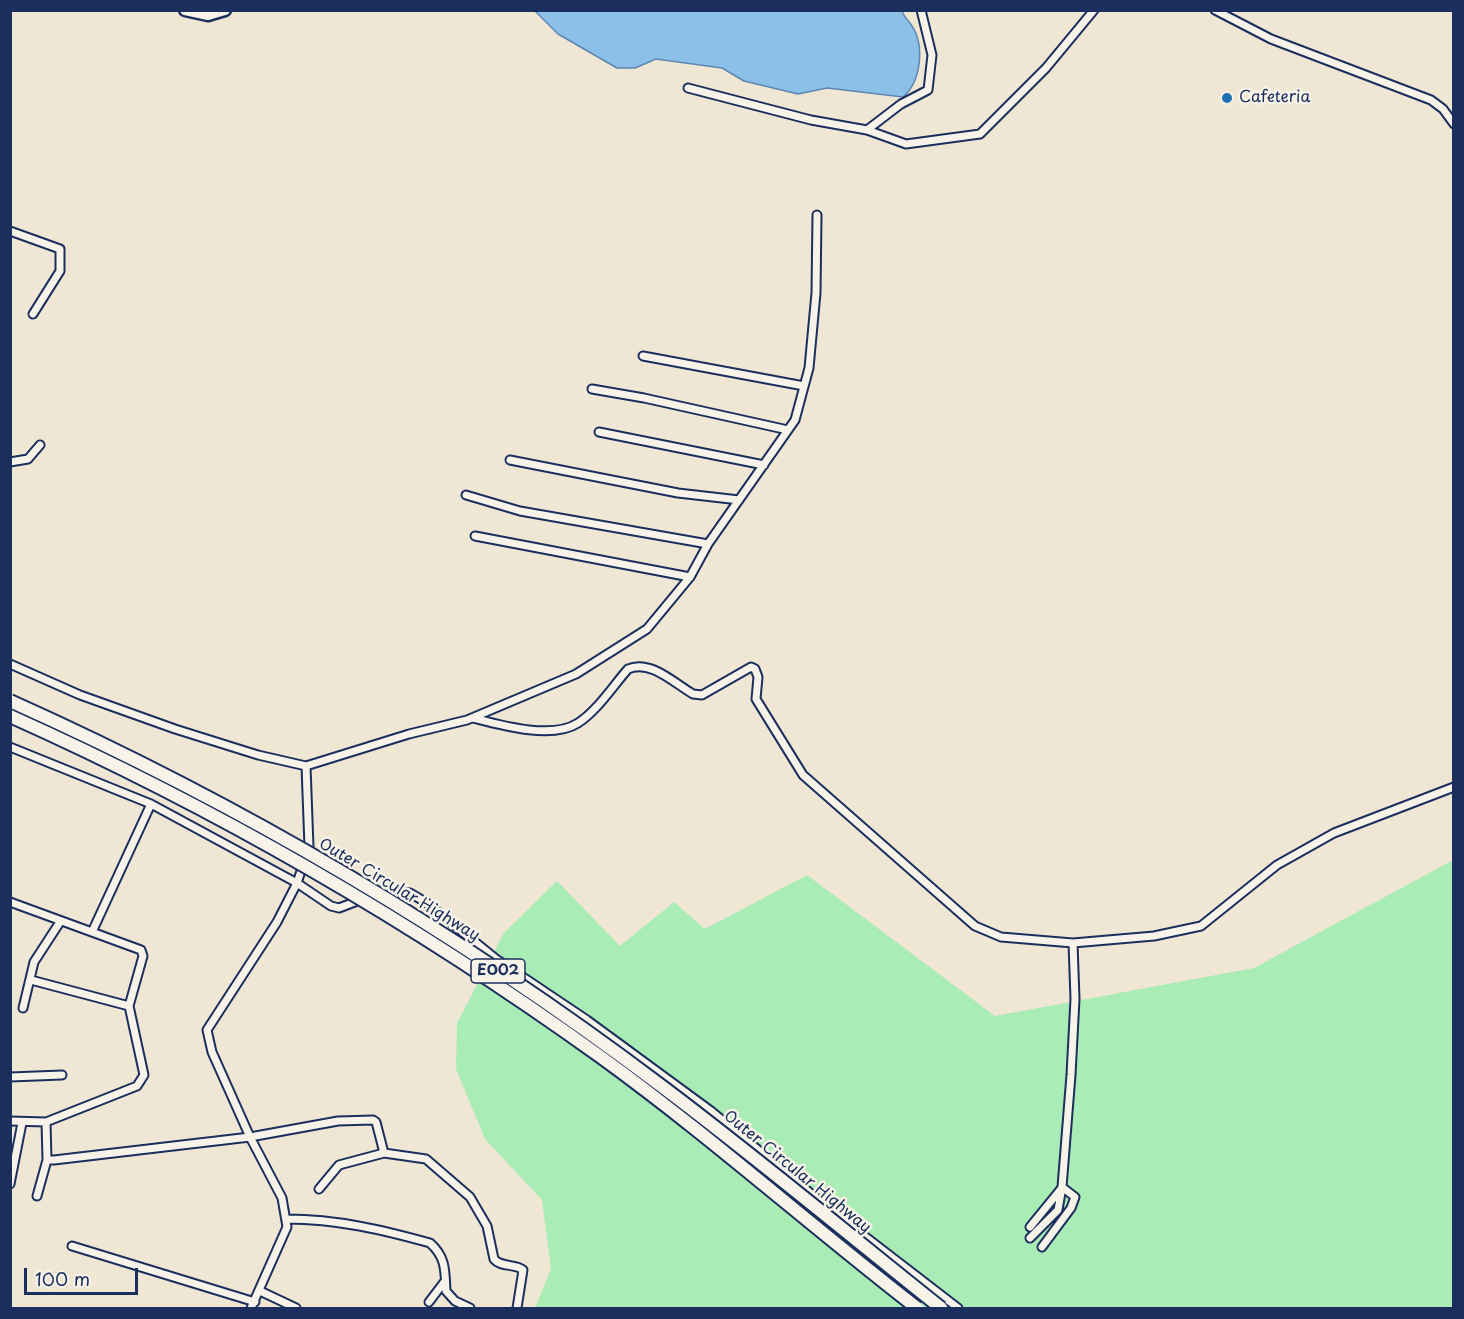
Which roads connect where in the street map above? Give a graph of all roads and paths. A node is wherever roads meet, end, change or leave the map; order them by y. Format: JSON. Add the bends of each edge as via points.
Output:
{"nodes":[{"id":1,"x":185,"y":10,"type":"edge"},
{"id":2,"x":225,"y":10,"type":"edge"},
{"id":3,"x":921,"y":10,"type":"edge"},
{"id":4,"x":1094,"y":10,"type":"edge"},
{"id":5,"x":1215,"y":10,"type":"edge"},
{"id":6,"x":688,"y":88,"type":"dead end"},
{"id":7,"x":1454,"y":124,"type":"edge"},
{"id":8,"x":867,"y":129,"type":"junction"},
{"id":9,"x":817,"y":215,"type":"dead end"},
{"id":10,"x":10,"y":231,"type":"edge"},
{"id":11,"x":33,"y":314,"type":"dead end"},
{"id":12,"x":643,"y":356,"type":"dead end"},
{"id":13,"x":804,"y":386,"type":"junction"},
{"id":14,"x":592,"y":389,"type":"dead end"},
{"id":15,"x":788,"y":430,"type":"junction"},
{"id":16,"x":599,"y":432,"type":"dead end"},
{"id":17,"x":40,"y":445,"type":"dead end"},
{"id":18,"x":510,"y":460,"type":"dead end"},
{"id":19,"x":10,"y":462,"type":"edge"},
{"id":20,"x":764,"y":465,"type":"junction"},
{"id":21,"x":466,"y":495,"type":"dead end"},
{"id":22,"x":739,"y":500,"type":"junction"},
{"id":23,"x":475,"y":536,"type":"dead end"},
{"id":24,"x":708,"y":544,"type":"junction"},
{"id":25,"x":690,"y":577,"type":"junction"},
{"id":26,"x":10,"y":663,"type":"edge"},
{"id":27,"x":10,"y":701,"type":"edge"},
{"id":28,"x":10,"y":716,"type":"edge"},
{"id":29,"x":473,"y":718,"type":"junction"},
{"id":30,"x":10,"y":747,"type":"edge"},
{"id":31,"x":306,"y":766,"type":"junction"},
{"id":32,"x":1454,"y":787,"type":"edge"},
{"id":33,"x":151,"y":804,"type":"junction"},
{"id":34,"x":297,"y":883,"type":"junction"},
{"id":35,"x":10,"y":902,"type":"edge"},
{"id":36,"x":60,"y":922,"type":"junction"},
{"id":37,"x":92,"y":932,"type":"junction"},
{"id":38,"x":1073,"y":943,"type":"junction"},
{"id":39,"x":31,"y":980,"type":"junction"},
{"id":40,"x":129,"y":1006,"type":"junction"},
{"id":41,"x":22,"y":1008,"type":"dead end"},
{"id":42,"x":62,"y":1075,"type":"dead end"},
{"id":43,"x":10,"y":1077,"type":"edge"},
{"id":44,"x":10,"y":1121,"type":"edge"},
{"id":45,"x":46,"y":1122,"type":"junction"},
{"id":46,"x":22,"y":1123,"type":"junction"},
{"id":47,"x":249,"y":1137,"type":"junction"},
{"id":48,"x":384,"y":1153,"type":"junction"},
{"id":49,"x":47,"y":1160,"type":"junction"},
{"id":50,"x":10,"y":1184,"type":"edge"},
{"id":51,"x":1062,"y":1187,"type":"junction"},
{"id":52,"x":319,"y":1189,"type":"dead end"},
{"id":53,"x":37,"y":1196,"type":"dead end"},
{"id":54,"x":288,"y":1219,"type":"junction"},
{"id":55,"x":1030,"y":1227,"type":"dead end"},
{"id":56,"x":1030,"y":1238,"type":"dead end"},
{"id":57,"x":72,"y":1246,"type":"dead end"},
{"id":58,"x":1042,"y":1247,"type":"dead end"},
{"id":59,"x":445,"y":1281,"type":"junction"},
{"id":60,"x":260,"y":1291,"type":"junction"},
{"id":61,"x":429,"y":1302,"type":"dead end"},
{"id":62,"x":253,"y":1305,"type":"edge"},
{"id":63,"x":296,"y":1308,"type":"edge"},
{"id":64,"x":470,"y":1308,"type":"edge"},
{"id":65,"x":517,"y":1308,"type":"edge"},
{"id":66,"x":917,"y":1308,"type":"edge"},
{"id":67,"x":941,"y":1308,"type":"edge"},
{"id":68,"x":958,"y":1308,"type":"edge"}],
"edges":[{"from":1,"to":2,"type":"main road","via":[[208,15]]},
{"from":3,"to":8,"type":"street","via":[[932,55],[928,90]]},
{"from":4,"to":8,"type":"street","via":[[1046,68],[980,134],[906,144]]},
{"from":5,"to":7,"type":"street","via":[[1271,39],[1431,100]]},
{"from":6,"to":8,"type":"street","via":[[811,120]]},
{"from":9,"to":13,"type":"street","via":[[816,293],[810,368]]},
{"from":10,"to":11,"type":"street","via":[[60,249],[60,271]]},
{"from":12,"to":13,"type":"street"},
{"from":13,"to":15,"type":"street","via":[[795,420]]},
{"from":14,"to":15,"type":"street"},
{"from":15,"to":20,"type":"street"},
{"from":16,"to":20,"type":"street"},
{"from":17,"to":19,"type":"street","via":[[28,459]]},
{"from":18,"to":22,"type":"street","via":[[678,493]]},
{"from":20,"to":22,"type":"street"},
{"from":21,"to":24,"type":"street","via":[[520,512]]},
{"from":22,"to":24,"type":"street"},
{"from":23,"to":25,"type":"street"},
{"from":24,"to":25,"type":"street"},
{"from":25,"to":29,"type":"street","via":[[647,629],[576,674]]},
{"from":26,"to":31,"type":"street","via":[[80,695],[175,729]]},
{"from":27,"to":67,"type":"highway","name":"Outer Circular Highway","number":"E002","bridge":true,"via":[[228,808],[383,897],[472,954],[661,1085]]},
{"from":28,"to":66,"type":"highway","name":"Outer Circular Highway","number":"E002","bridge":true,"via":[[287,855],[442,948],[601,1057]]},
{"from":29,"to":31,"type":"street"},
{"from":29,"to":38,"type":"street","via":[[512,728],[562,729],[586,717],[628,669],[637,665],[693,694],[702,694],[751,667],[758,677],[756,699],[803,775],[975,926],[1001,937]]},
{"from":30,"to":33,"type":"street"},
{"from":31,"to":34,"type":"street","via":[[309,847]]},
{"from":32,"to":38,"type":"street","via":[[1334,833],[1277,865],[1201,926],[1154,936]]},
{"from":33,"to":34,"type":"street"},
{"from":33,"to":37,"type":"street"},
{"from":34,"to":47,"type":"street","via":[[277,922],[207,1030],[212,1052]]},
{"from":34,"to":68,"type":"street","via":[[339,908],[386,890],[410,893],[427,903],[496,959],[711,1111]]},
{"from":35,"to":36,"type":"street"},
{"from":36,"to":37,"type":"street"},
{"from":36,"to":39,"type":"street","via":[[34,962]]},
{"from":37,"to":40,"type":"street","via":[[141,950],[143,956]]},
{"from":38,"to":51,"type":"street","via":[[1071,1076]]},
{"from":39,"to":40,"type":"street"},
{"from":39,"to":41,"type":"street"},
{"from":40,"to":45,"type":"street","via":[[142,1081]]},
{"from":42,"to":43,"type":"street"},
{"from":44,"to":46,"type":"street"},
{"from":45,"to":46,"type":"street"},
{"from":45,"to":49,"type":"street"},
{"from":46,"to":50,"type":"street"},
{"from":47,"to":48,"type":"street","via":[[338,1121],[373,1120]]},
{"from":47,"to":49,"type":"street"},
{"from":47,"to":54,"type":"street","via":[[282,1198]]},
{"from":48,"to":52,"type":"street","via":[[339,1165]]},
{"from":48,"to":65,"type":"street","via":[[426,1159],[470,1197],[487,1226],[494,1259],[523,1270]]},
{"from":49,"to":53,"type":"street"},
{"from":51,"to":55,"type":"street"},
{"from":51,"to":56,"type":"street","via":[[1058,1210]]},
{"from":51,"to":58,"type":"street","via":[[1075,1197]]},
{"from":54,"to":59,"type":"street","via":[[345,1223],[430,1243],[440,1252]]},
{"from":54,"to":60,"type":"street"},
{"from":57,"to":62,"type":"street"},
{"from":59,"to":61,"type":"street"},
{"from":59,"to":64,"type":"street","via":[[449,1296]]},
{"from":60,"to":62,"type":"street"},
{"from":60,"to":63,"type":"street"}]}
